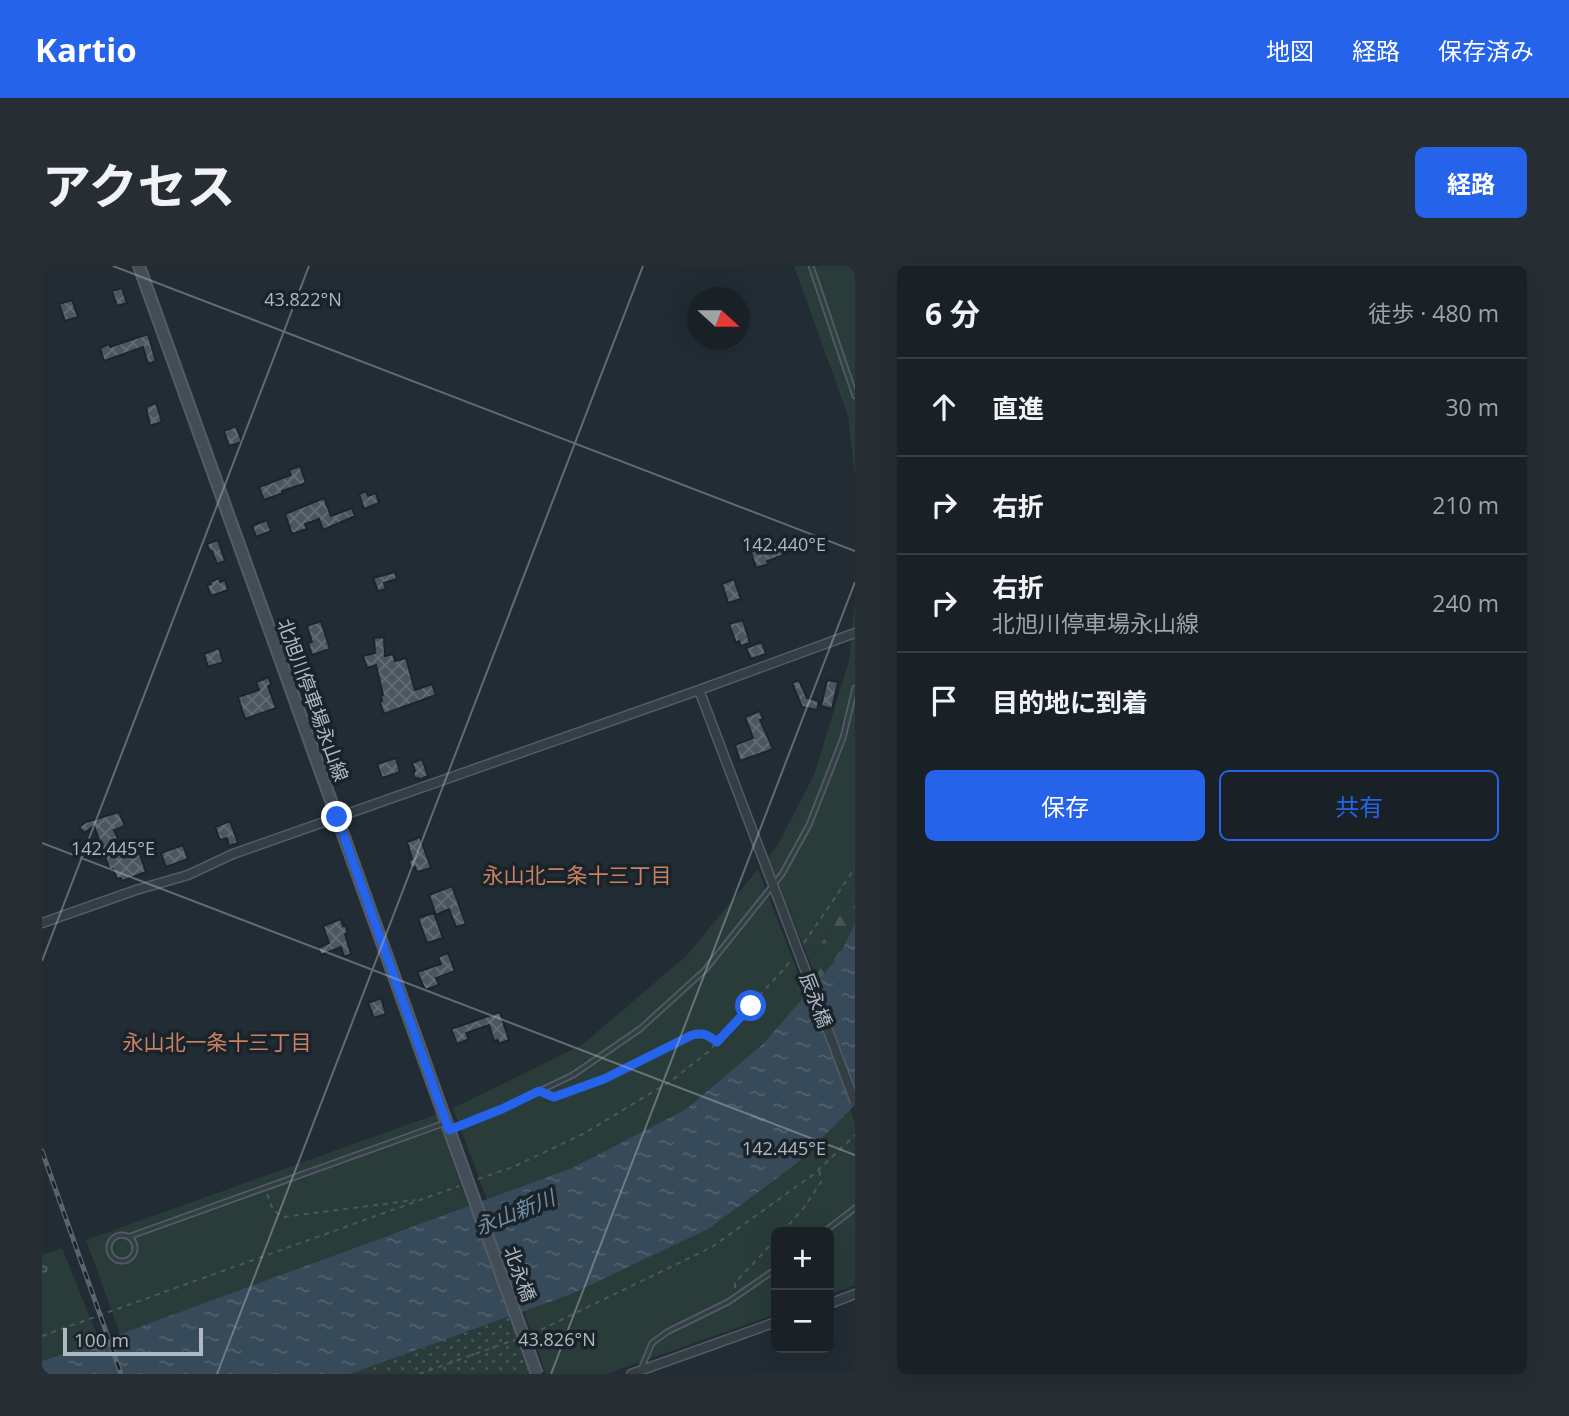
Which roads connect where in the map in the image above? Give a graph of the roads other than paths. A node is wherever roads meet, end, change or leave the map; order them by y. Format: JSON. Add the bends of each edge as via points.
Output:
{"nodes":[{"id":1,"x":139,"y":266,"type":"edge"},
{"id":2,"x":811,"y":266,"type":"edge"},
{"id":3,"x":855,"y":396,"type":"edge"},
{"id":4,"x":855,"y":633,"type":"edge"},
{"id":5,"x":855,"y":688,"type":"edge"},
{"id":6,"x":699,"y":690,"type":"junction"},
{"id":7,"x":337,"y":817,"type":"junction"},
{"id":8,"x":773,"y":886,"type":"junction"},
{"id":9,"x":42,"y":923,"type":"edge"},
{"id":10,"x":855,"y":1102,"type":"edge"},
{"id":11,"x":448,"y":1126,"type":"junction"},
{"id":12,"x":455,"y":1146,"type":"joint"},
{"id":13,"x":855,"y":1208,"type":"edge"},
{"id":14,"x":830,"y":1227,"type":"edge"},
{"id":15,"x":128,"y":1237,"type":"junction"},
{"id":16,"x":771,"y":1272,"type":"edge"},
{"id":17,"x":855,"y":1294,"type":"edge"},
{"id":18,"x":834,"y":1302,"type":"edge"},
{"id":19,"x":771,"y":1324,"type":"edge"},
{"id":20,"x":641,"y":1370,"type":"junction"},
{"id":21,"x":537,"y":1374,"type":"edge"},
{"id":22,"x":631,"y":1374,"type":"edge"}],
"edges":[{"from":1,"to":7,"type":"main road","name":"北旭川停車場永山線"},
{"from":2,"to":3,"type":"lane"},
{"from":4,"to":6,"type":"street"},
{"from":5,"to":8,"type":"lane","via":[[843,738],[809,825]]},
{"from":6,"to":7,"type":"street"},
{"from":6,"to":8,"type":"street","name":"辰永橋"},
{"from":7,"to":9,"type":"street"},
{"from":7,"to":11,"type":"main road","name":"北旭川停車場永山線"},
{"from":8,"to":10,"type":"street","name":"辰永橋","bridge":true},
{"from":8,"to":11,"type":"lane","via":[[705,970],[640,1029],[573,1075],[502,1109]]},
{"from":11,"to":12,"type":"main road","name":"北旭川停車場永山線"},
{"from":11,"to":15,"type":"lane"},
{"from":12,"to":21,"type":"main road","name":"北永橋","bridge":true},
{"from":13,"to":14,"type":"lane"},
{"from":15,"to":15,"type":"lane","via":[[116,1237],[110,1244],[114,1259],[122,1261],[132,1255],[134,1243]]},
{"from":16,"to":20,"type":"lane","via":[[652,1343]]},
{"from":17,"to":18,"type":"street"},
{"from":19,"to":20,"type":"street"},
{"from":20,"to":22,"type":"street"}]}
